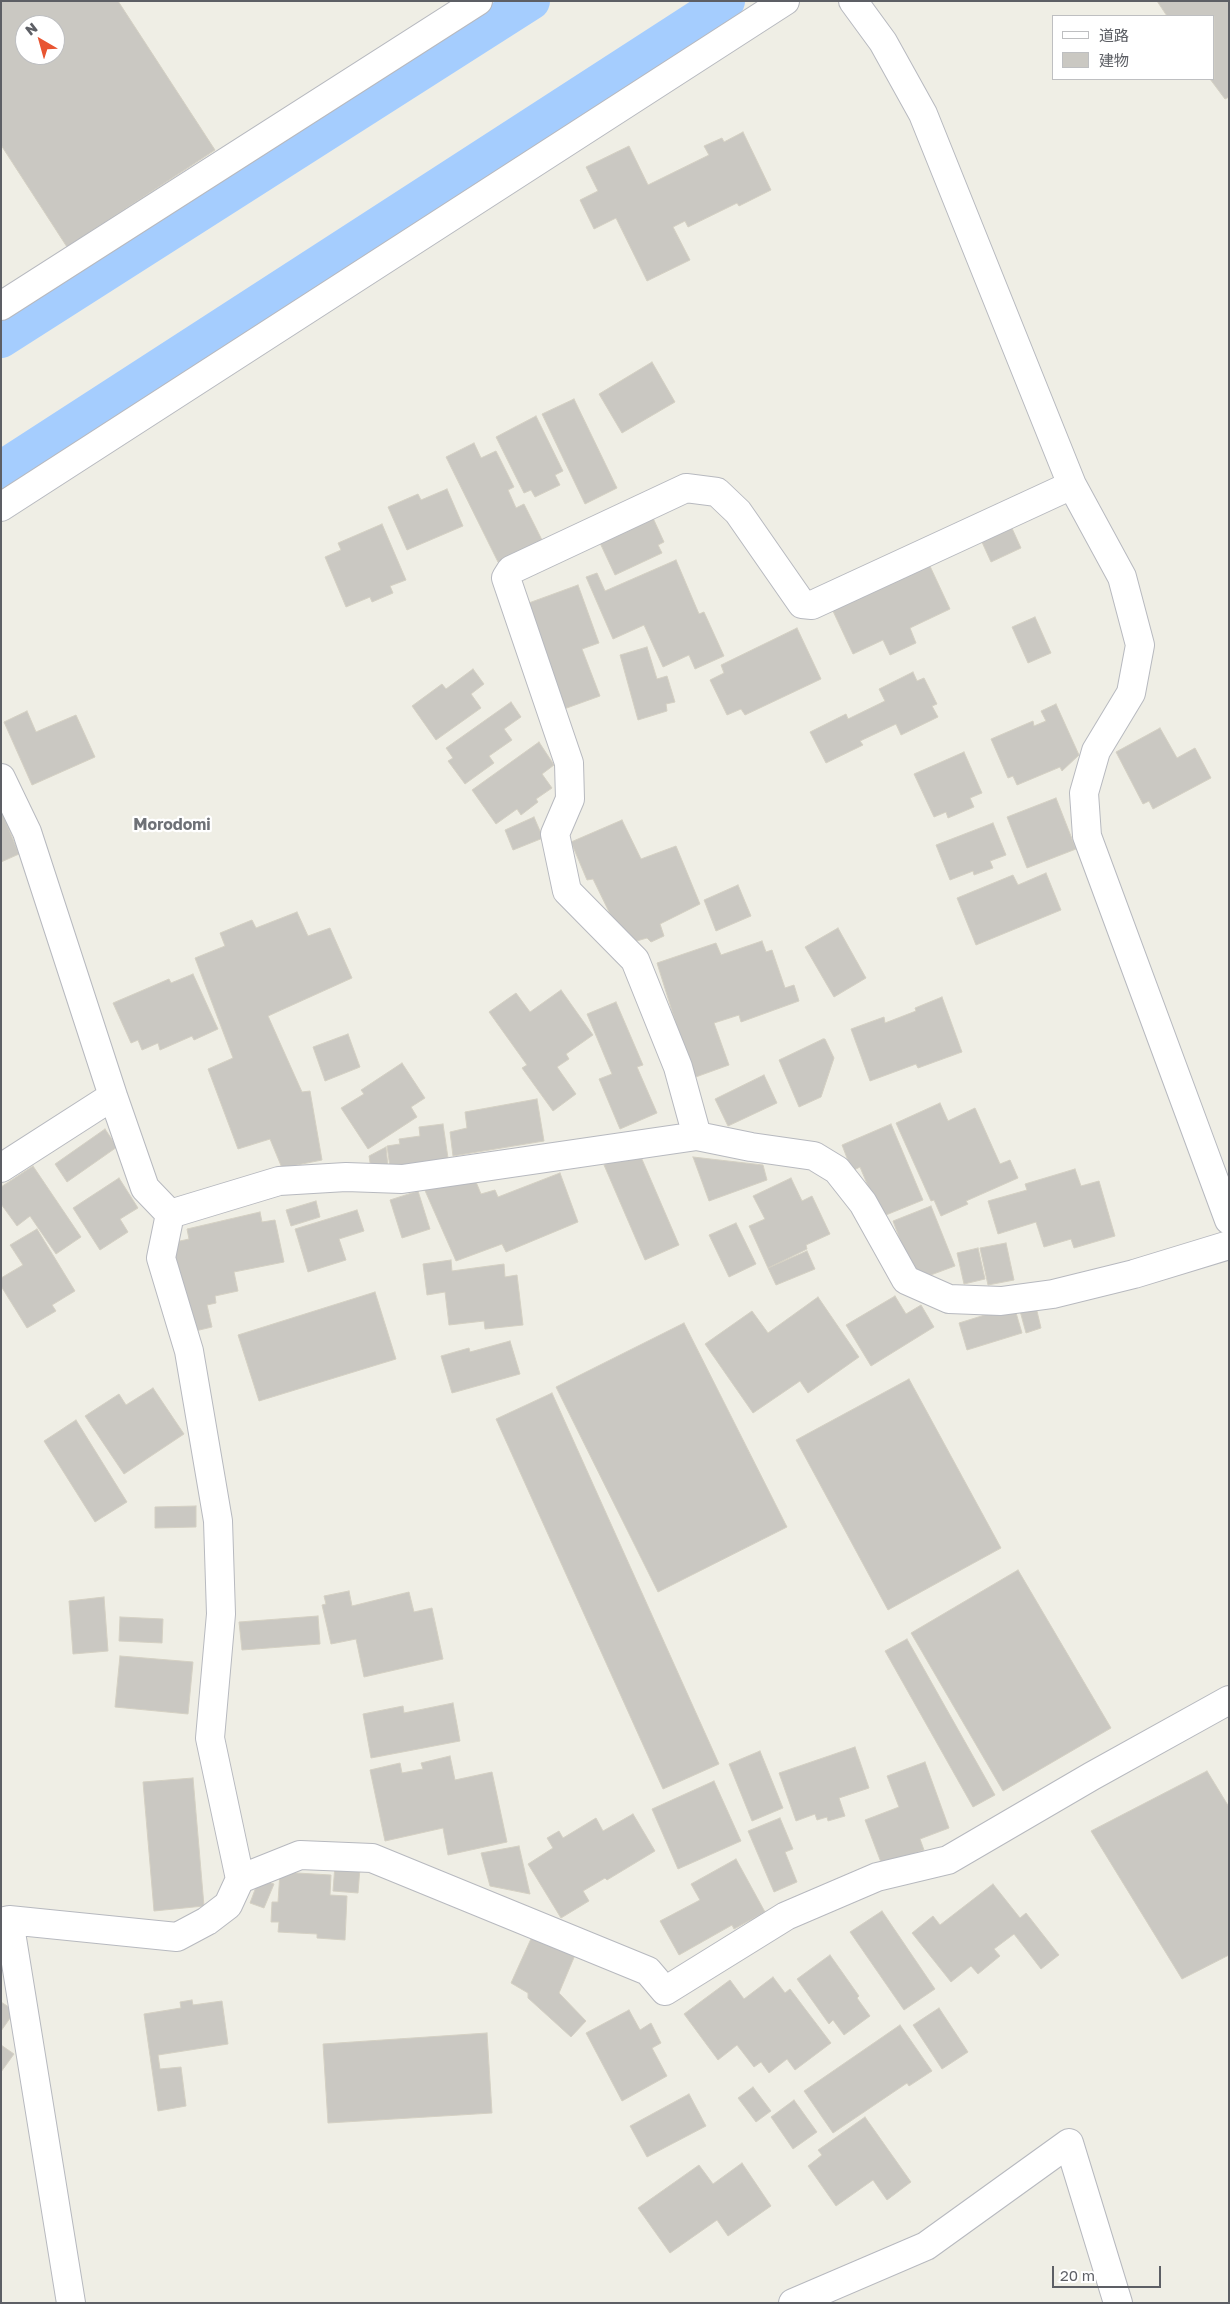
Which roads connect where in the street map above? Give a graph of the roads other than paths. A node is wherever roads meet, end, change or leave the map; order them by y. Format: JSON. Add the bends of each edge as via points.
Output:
{"nodes":[{"id":1,"x":478,"y":1,"type":"edge"},
{"id":2,"x":785,"y":1,"type":"edge"},
{"id":3,"x":853,"y":1,"type":"edge"},
{"id":4,"x":1,"y":306,"type":"edge"},
{"id":5,"x":1072,"y":485,"type":"junction"},
{"id":6,"x":1,"y":507,"type":"edge"},
{"id":7,"x":1,"y":778,"type":"edge"},
{"id":8,"x":113,"y":1096,"type":"junction"},
{"id":9,"x":698,"y":1136,"type":"junction"},
{"id":10,"x":1,"y":1168,"type":"edge"},
{"id":11,"x":170,"y":1214,"type":"junction"},
{"id":12,"x":1229,"y":1220,"type":"edge"},
{"id":13,"x":1229,"y":1245,"type":"edge"},
{"id":14,"x":1229,"y":1700,"type":"edge"},
{"id":15,"x":240,"y":1879,"type":"junction"},
{"id":16,"x":5,"y":1921,"type":"edge"},
{"id":17,"x":71,"y":2303,"type":"edge"},
{"id":18,"x":793,"y":2303,"type":"edge"},
{"id":19,"x":1118,"y":2303,"type":"edge"}],
"edges":[{"from":1,"to":4,"type":"street"},
{"from":2,"to":6,"type":"street"},
{"from":3,"to":5,"type":"street","via":[[883,42],[923,114]]},
{"from":5,"to":9,"type":"street","via":[[812,605],[802,604],[738,512],[717,492],[686,488],[511,570],[506,578],[569,763],[570,799],[555,834],[567,891],[635,960],[678,1067]]},
{"from":5,"to":12,"type":"street","via":[[1122,577],[1140,645],[1131,693],[1096,751],[1084,793],[1087,836]]},
{"from":7,"to":8,"type":"street","via":[[28,832]]},
{"from":8,"to":10,"type":"street"},
{"from":8,"to":11,"type":"street","via":[[145,1188]]},
{"from":9,"to":11,"type":"street","via":[[402,1179],[346,1177],[280,1181]]},
{"from":9,"to":13,"type":"street","via":[[814,1156],[837,1170],[863,1203],[906,1280],[949,1299],[1001,1301],[1053,1294]]},
{"from":11,"to":15,"type":"street","via":[[161,1258],[189,1351],[218,1521],[220,1614],[210,1738]]},
{"from":14,"to":15,"type":"street","via":[[948,1860],[877,1877],[786,1916],[665,1991],[648,1971],[372,1858],[300,1855]]},
{"from":15,"to":16,"type":"street","via":[[228,1905],[177,1937]]},
{"from":16,"to":17,"type":"street"},
{"from":18,"to":19,"type":"street","via":[[926,2246],[1069,2143]]}]}
